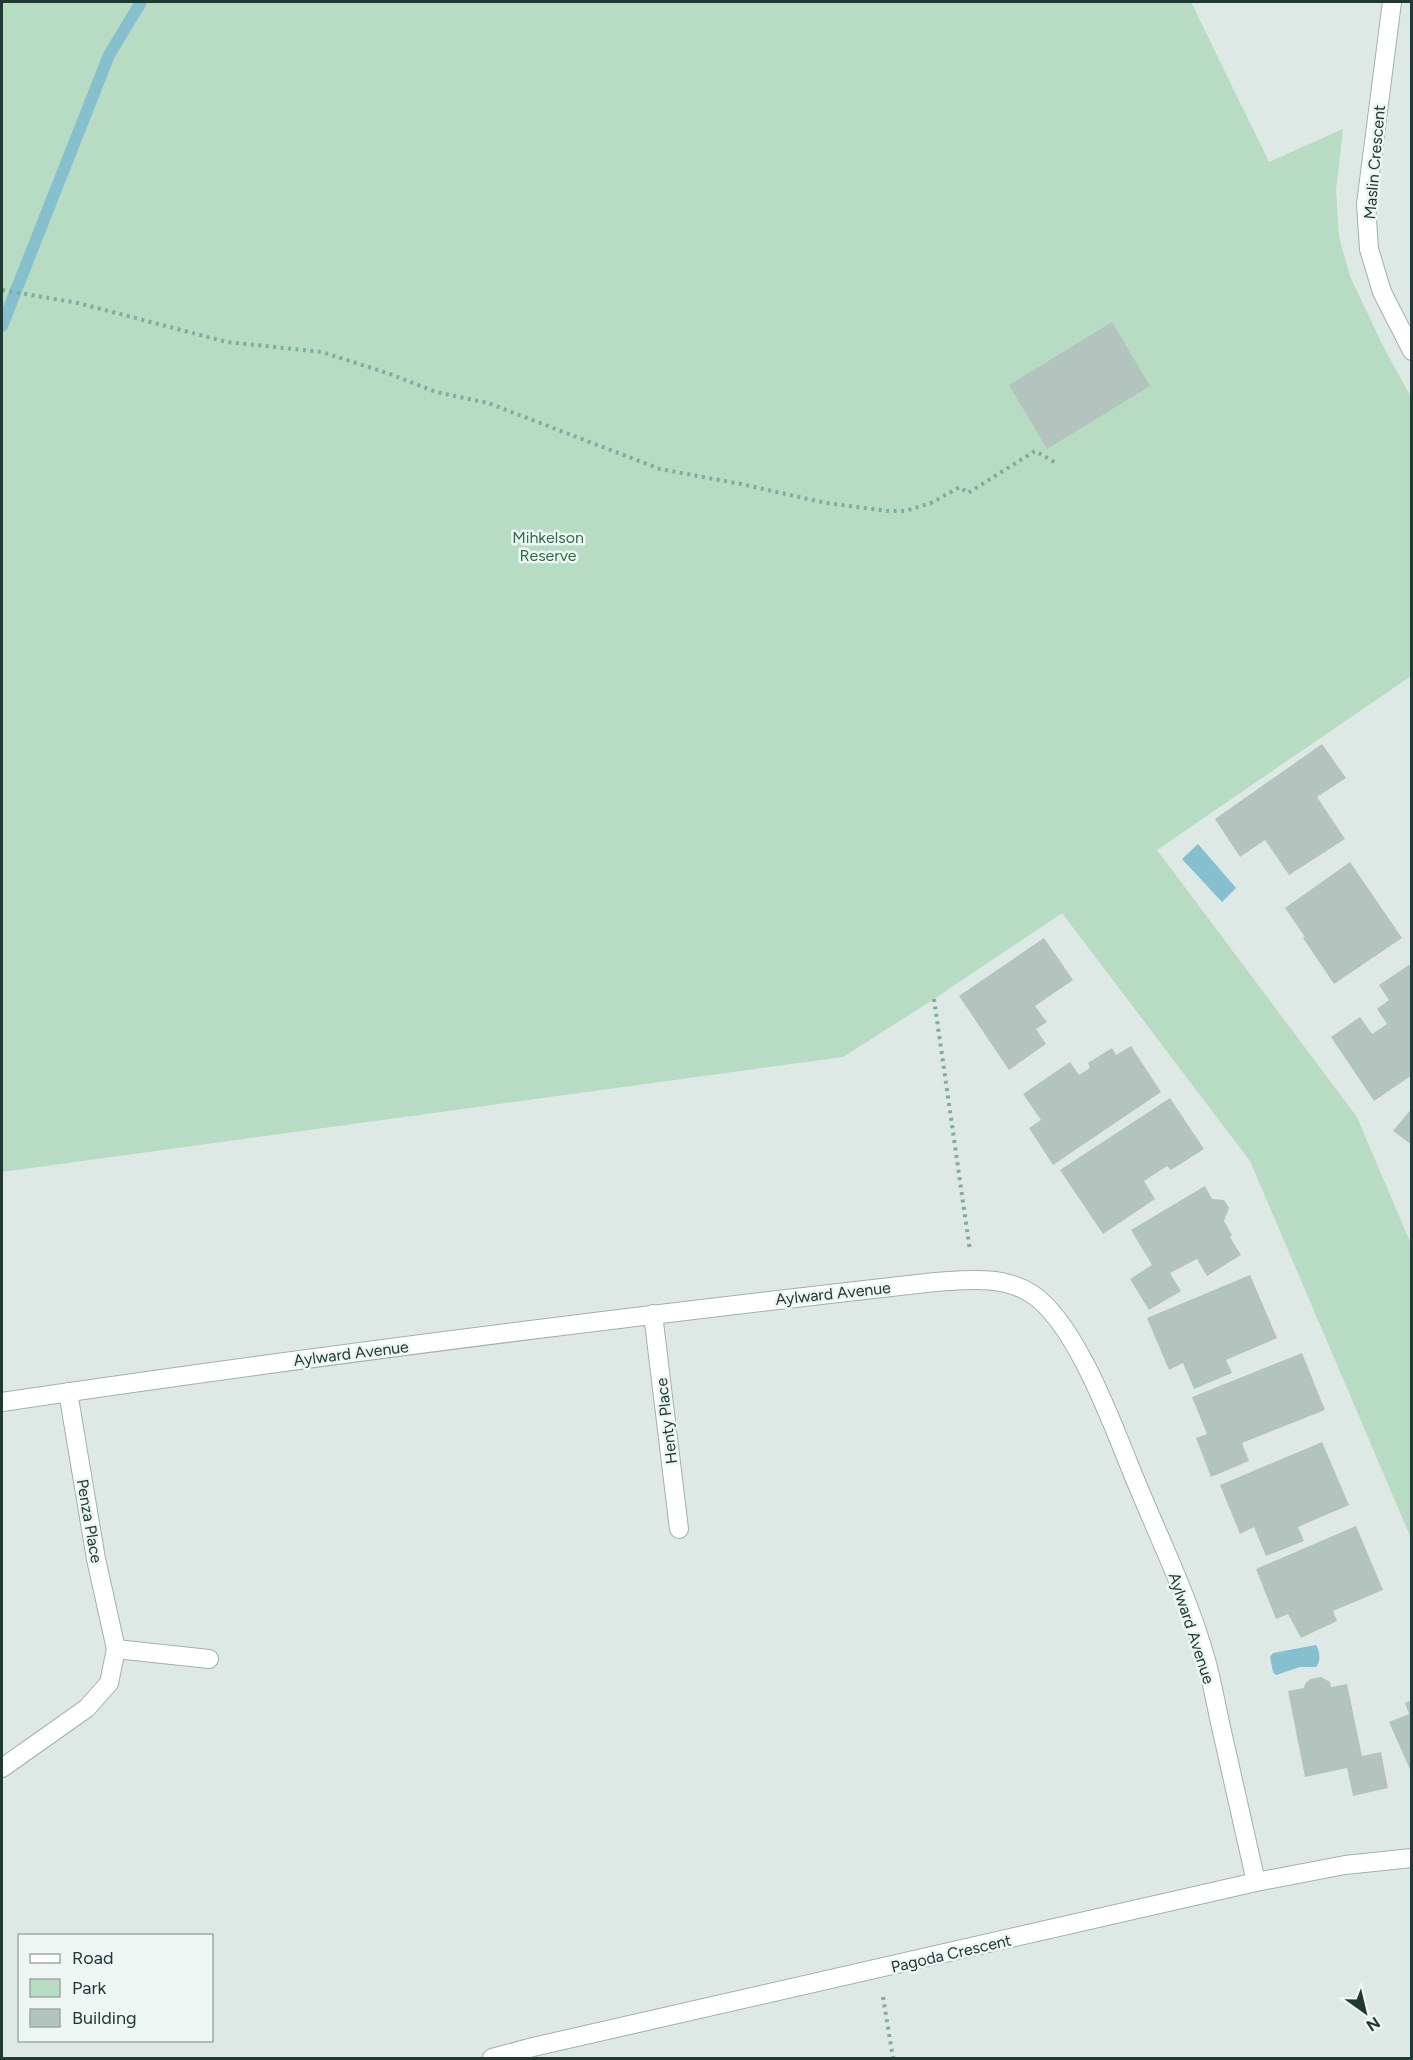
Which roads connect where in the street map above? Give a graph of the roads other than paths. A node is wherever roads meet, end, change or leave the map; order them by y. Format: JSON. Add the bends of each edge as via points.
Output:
{"nodes":[{"id":1,"x":1392,"y":2,"type":"edge"},
{"id":2,"x":1412,"y":351,"type":"edge"},
{"id":3,"x":653,"y":1314,"type":"junction"},
{"id":4,"x":68,"y":1392,"type":"junction"},
{"id":5,"x":2,"y":1402,"type":"edge"},
{"id":6,"x":679,"y":1529,"type":"dead end"},
{"id":7,"x":116,"y":1649,"type":"junction"},
{"id":8,"x":209,"y":1659,"type":"dead end"},
{"id":9,"x":2,"y":1768,"type":"edge"},
{"id":10,"x":1412,"y":1858,"type":"edge"},
{"id":11,"x":1256,"y":1882,"type":"junction"},
{"id":12,"x":492,"y":2058,"type":"edge"}],
"edges":[{"from":1,"to":2,"type":"street","name":"Maslin Crescent","via":[[1366,204],[1369,249],[1382,292]]},
{"from":3,"to":4,"type":"street","name":"Aylward Avenue"},
{"from":3,"to":6,"type":"street","name":"Henty Place"},
{"from":3,"to":11,"type":"street","name":"Aylward Avenue","via":[[974,1280],[1018,1286],[1051,1312],[1068,1333],[1113,1424],[1180,1585],[1206,1660]]},
{"from":4,"to":5,"type":"street","name":"Aylward Avenue"},
{"from":4,"to":7,"type":"street","name":"Penza Place","via":[[96,1559]]},
{"from":7,"to":8,"type":"street"},
{"from":7,"to":9,"type":"street","name":"Penza Place","via":[[109,1683],[87,1708]]},
{"from":10,"to":11,"type":"street","name":"Pagoda Crescent","via":[[1345,1865]]},
{"from":11,"to":12,"type":"street","name":"Pagoda Crescent"}]}
